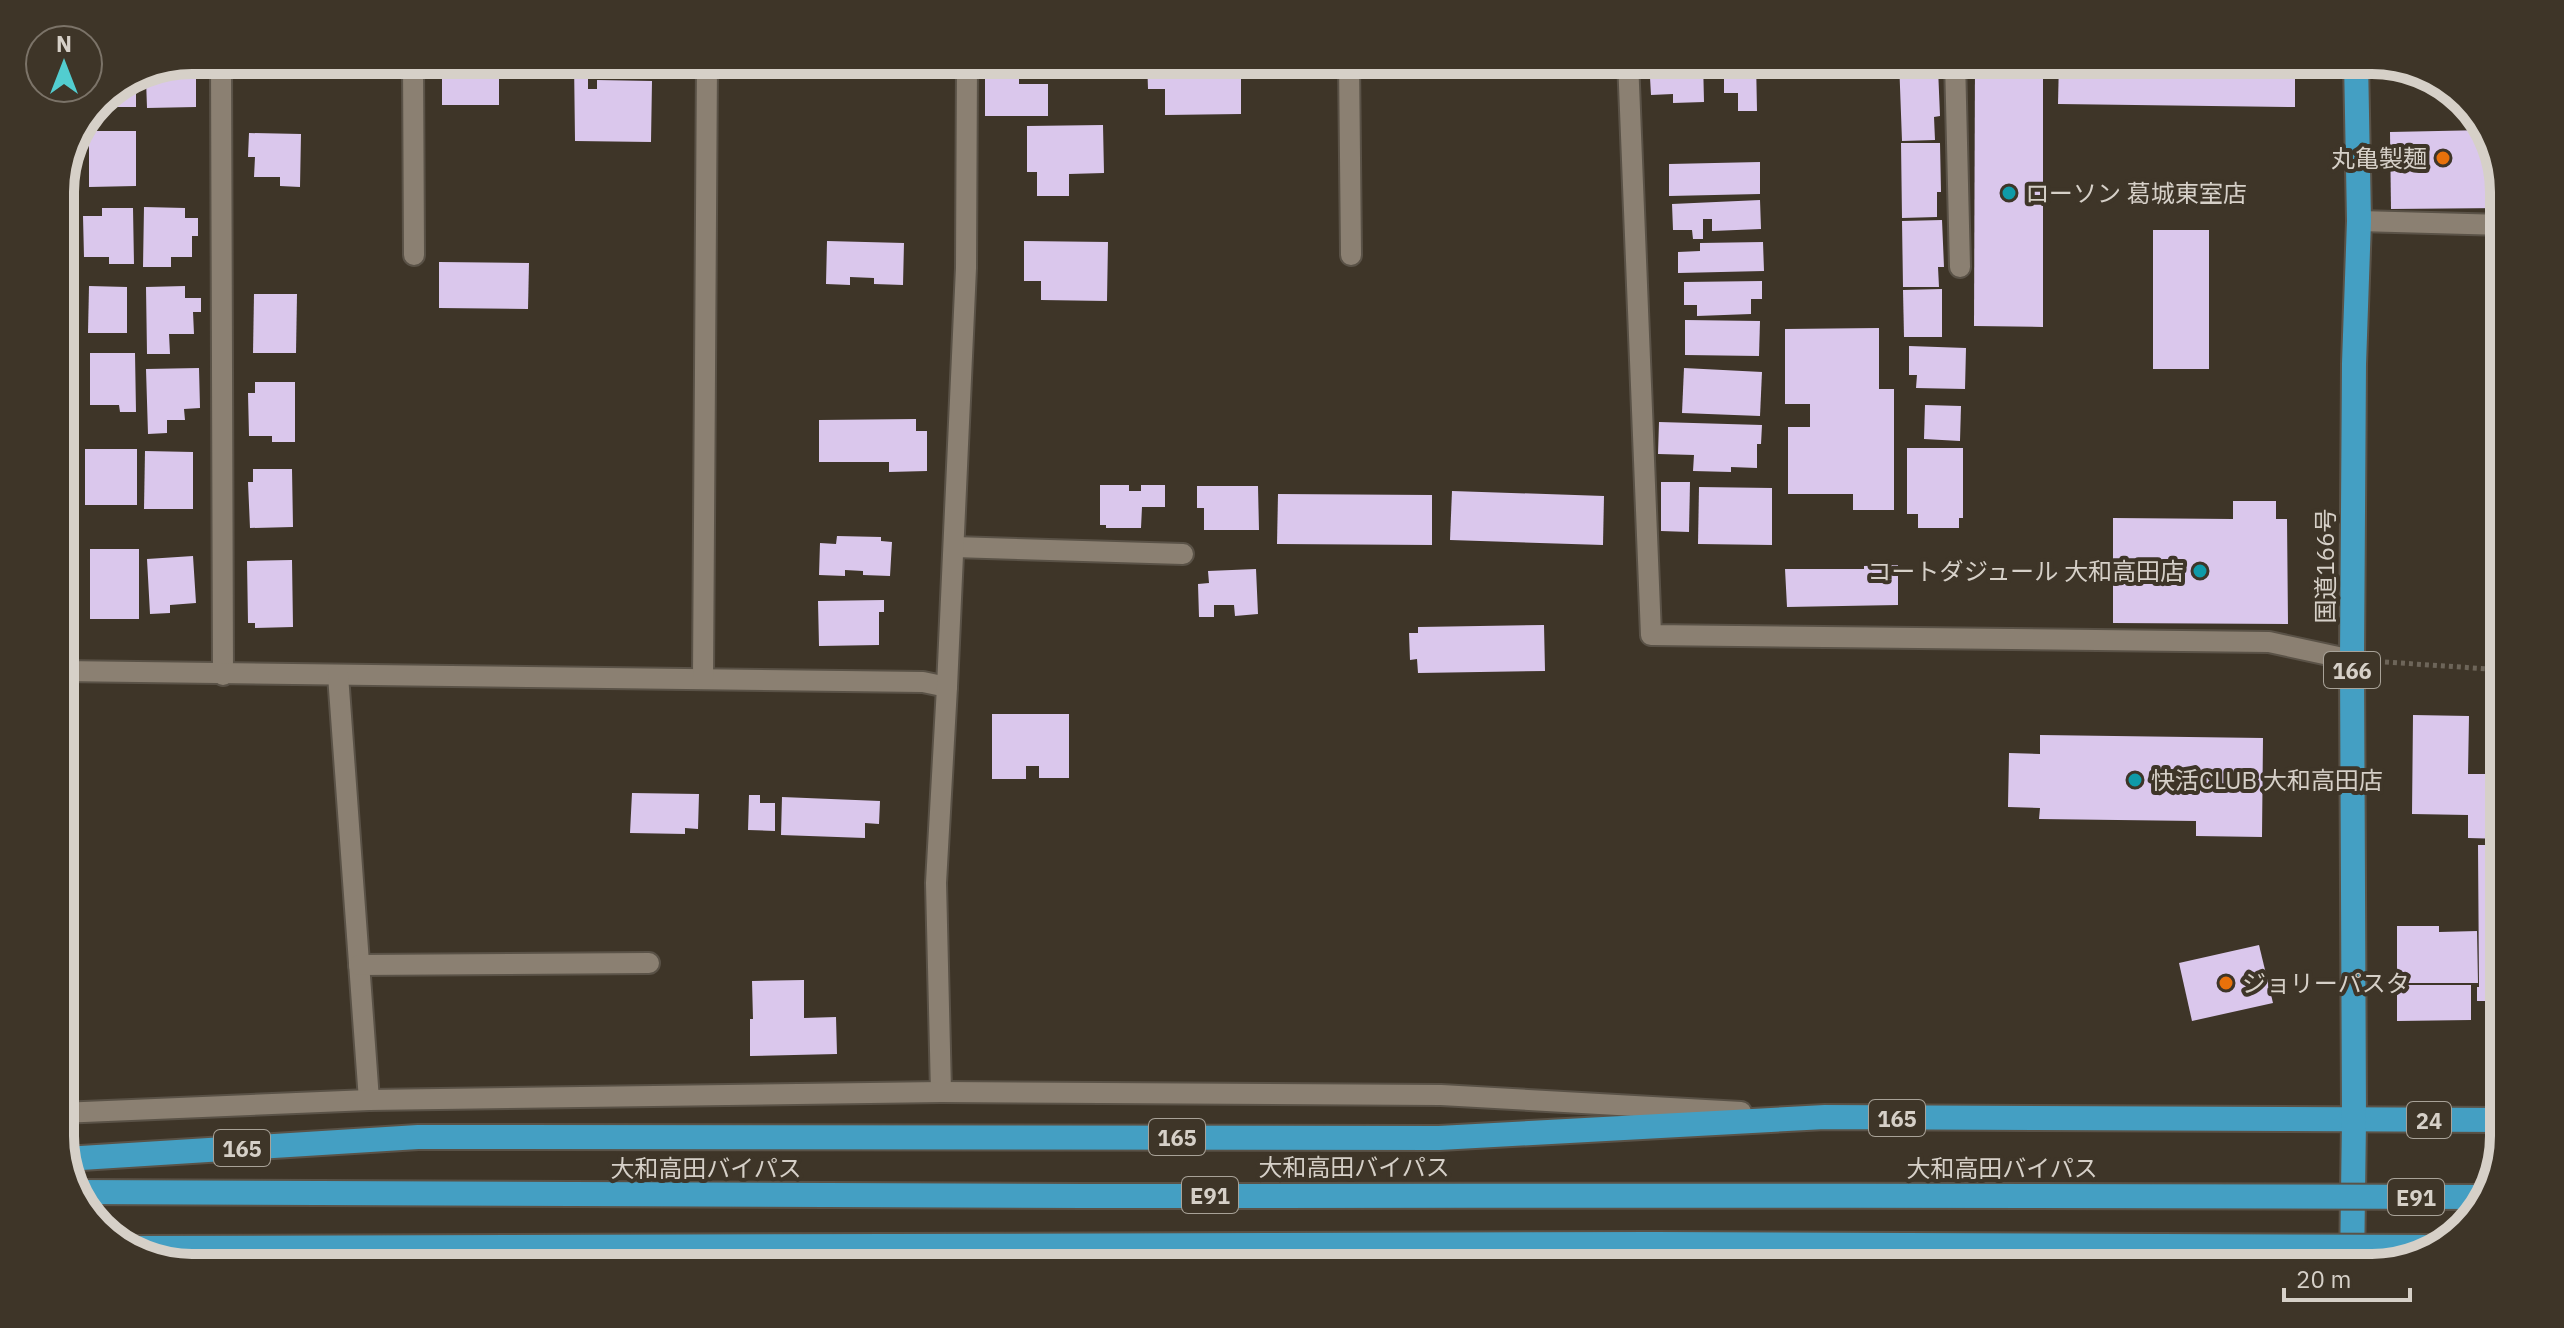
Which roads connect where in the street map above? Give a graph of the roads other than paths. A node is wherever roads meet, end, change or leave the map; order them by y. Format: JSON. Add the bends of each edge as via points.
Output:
{"nodes":[{"id":1,"x":221,"y":74,"type":"edge"},
{"id":2,"x":413,"y":74,"type":"edge"},
{"id":3,"x":707,"y":74,"type":"edge"},
{"id":4,"x":967,"y":74,"type":"edge"},
{"id":5,"x":1349,"y":74,"type":"edge"},
{"id":6,"x":1629,"y":74,"type":"edge"},
{"id":7,"x":1955,"y":74,"type":"edge"},
{"id":8,"x":2356,"y":74,"type":"edge"},
{"id":9,"x":2359,"y":221,"type":"junction"},
{"id":10,"x":2490,"y":225,"type":"edge"},
{"id":11,"x":414,"y":255,"type":"dead end"},
{"id":12,"x":1351,"y":255,"type":"dead end"},
{"id":13,"x":1960,"y":267,"type":"dead end"},
{"id":14,"x":954,"y":547,"type":"junction"},
{"id":15,"x":1183,"y":554,"type":"dead end"},
{"id":16,"x":2352,"y":660,"type":"junction"},
{"id":17,"x":74,"y":671,"type":"edge"},
{"id":18,"x":223,"y":675,"type":"junction"},
{"id":19,"x":338,"y":675,"type":"junction"},
{"id":20,"x":703,"y":679,"type":"junction"},
{"id":21,"x":947,"y":687,"type":"junction"},
{"id":22,"x":649,"y":963,"type":"dead end"},
{"id":23,"x":359,"y":965,"type":"junction"},
{"id":24,"x":941,"y":1092,"type":"junction"},
{"id":25,"x":369,"y":1100,"type":"junction"},
{"id":26,"x":74,"y":1112,"type":"edge"},
{"id":27,"x":1825,"y":1117,"type":"junction"},
{"id":28,"x":2354,"y":1120,"type":"junction"},
{"id":29,"x":2490,"y":1120,"type":"edge"},
{"id":30,"x":76,"y":1158,"type":"edge"},
{"id":31,"x":88,"y":1192,"type":"edge"},
{"id":32,"x":2473,"y":1197,"type":"edge"},
{"id":33,"x":2412,"y":1247,"type":"edge"},
{"id":34,"x":154,"y":1248,"type":"edge"},
{"id":35,"x":2352,"y":1254,"type":"edge"}],
"edges":[{"from":1,"to":18,"type":"street"},
{"from":2,"to":11,"type":"street"},
{"from":3,"to":20,"type":"street"},
{"from":4,"to":14,"type":"street","via":[[966,268]]},
{"from":5,"to":12,"type":"street"},
{"from":6,"to":16,"type":"street","via":[[1651,635],[2269,642]]},
{"from":7,"to":13,"type":"street"},
{"from":8,"to":9,"type":"highway","name":"国道166号","number":"166"},
{"from":9,"to":10,"type":"street"},
{"from":9,"to":16,"type":"highway","name":"国道166号","number":"166"},
{"from":14,"to":15,"type":"street"},
{"from":14,"to":21,"type":"street"},
{"from":16,"to":28,"type":"highway","name":"国道166号","number":"166"},
{"from":17,"to":18,"type":"street"},
{"from":18,"to":19,"type":"street"},
{"from":19,"to":20,"type":"street"},
{"from":19,"to":23,"type":"street"},
{"from":20,"to":21,"type":"street","via":[[923,682]]},
{"from":21,"to":24,"type":"street","via":[[936,883]]},
{"from":22,"to":23,"type":"street"},
{"from":23,"to":25,"type":"street"},
{"from":24,"to":25,"type":"street"},
{"from":24,"to":27,"type":"street","via":[[1441,1095]]},
{"from":25,"to":26,"type":"street"},
{"from":27,"to":28,"type":"highway","number":"165"},
{"from":27,"to":30,"type":"highway","number":"165","via":[[1439,1138],[418,1137]]},
{"from":28,"to":29,"type":"highway","number":"24"},
{"from":28,"to":35,"type":"highway","name":"国道166号"},
{"from":31,"to":32,"type":"highway","name":"大和高田バイパス","number":"E91","bridge":true},
{"from":33,"to":34,"type":"highway","number":"E91","bridge":true}]}
